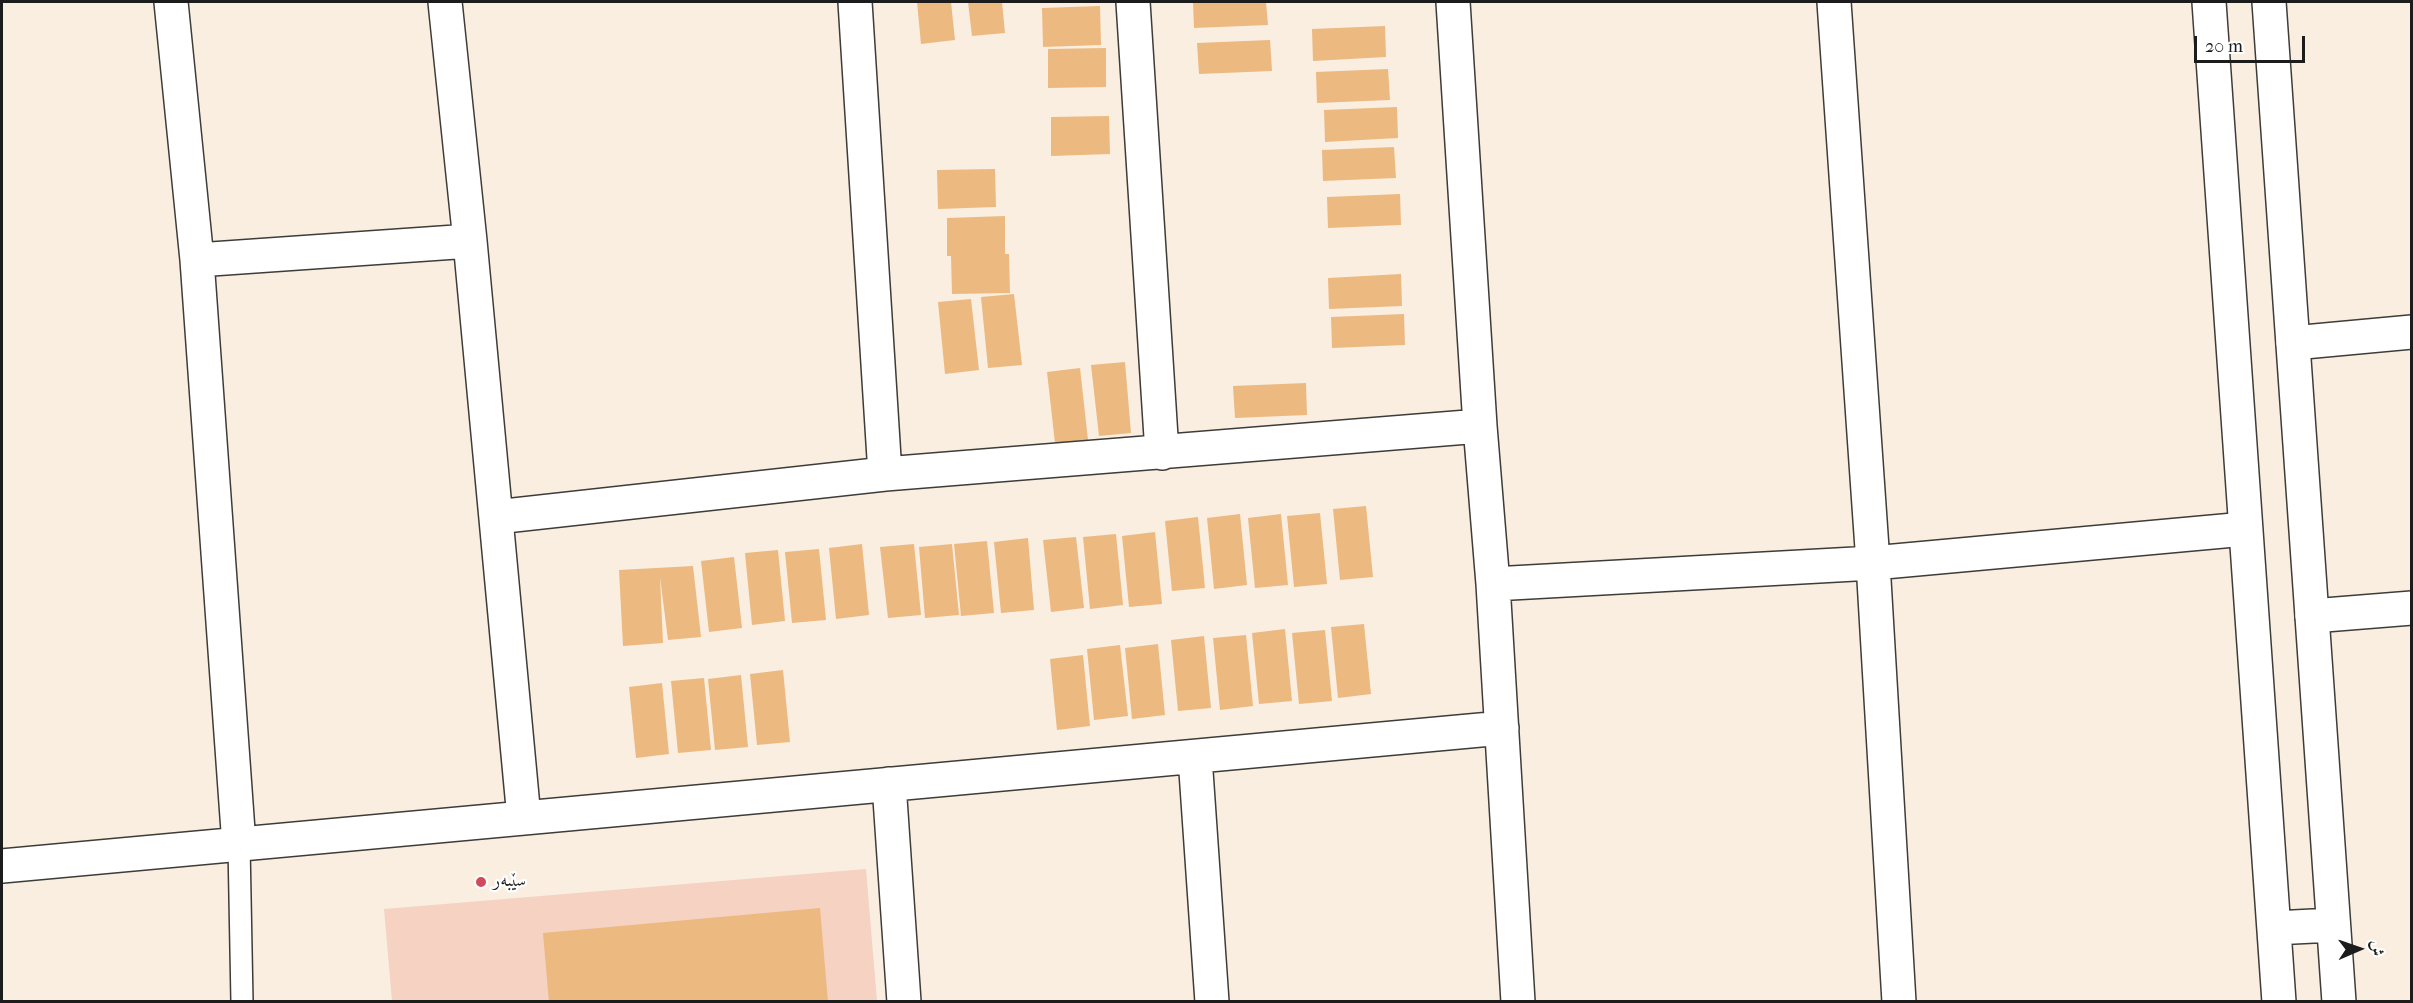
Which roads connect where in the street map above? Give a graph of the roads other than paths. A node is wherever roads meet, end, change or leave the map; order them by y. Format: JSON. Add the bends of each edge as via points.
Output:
{"nodes":[{"id":1,"x":171,"y":2,"type":"edge"},
{"id":2,"x":445,"y":2,"type":"edge"},
{"id":3,"x":855,"y":2,"type":"edge"},
{"id":4,"x":1133,"y":2,"type":"edge"},
{"id":5,"x":1453,"y":2,"type":"edge"},
{"id":6,"x":1834,"y":2,"type":"edge"},
{"id":7,"x":2209,"y":2,"type":"edge"},
{"id":8,"x":2269,"y":2,"type":"edge"},
{"id":9,"x":470,"y":241,"type":"junction"},
{"id":10,"x":197,"y":260,"type":"junction"},
{"id":11,"x":2412,"y":332,"type":"edge"},
{"id":12,"x":2293,"y":343,"type":"junction"},
{"id":13,"x":1480,"y":426,"type":"junction"},
{"id":14,"x":1162,"y":453,"type":"junction"},
{"id":15,"x":885,"y":474,"type":"junction"},
{"id":16,"x":496,"y":517,"type":"junction"},
{"id":17,"x":2246,"y":529,"type":"junction"},
{"id":18,"x":1873,"y":563,"type":"junction"},
{"id":19,"x":1493,"y":584,"type":"junction"},
{"id":20,"x":2412,"y":608,"type":"edge"},
{"id":21,"x":2312,"y":616,"type":"junction"},
{"id":22,"x":1502,"y":728,"type":"junction"},
{"id":23,"x":1195,"y":757,"type":"junction"},
{"id":24,"x":889,"y":784,"type":"junction"},
{"id":25,"x":524,"y":818,"type":"junction"},
{"id":26,"x":239,"y":844,"type":"junction"},
{"id":27,"x":2,"y":866,"type":"edge"},
{"id":28,"x":2333,"y":924,"type":"junction"},
{"id":29,"x":2274,"y":928,"type":"junction"},
{"id":30,"x":242,"y":1002,"type":"edge"},
{"id":31,"x":904,"y":1002,"type":"edge"},
{"id":32,"x":1212,"y":1002,"type":"edge"},
{"id":33,"x":1518,"y":1002,"type":"edge"},
{"id":34,"x":1899,"y":1002,"type":"edge"},
{"id":35,"x":2278,"y":1002,"type":"edge"},
{"id":36,"x":2339,"y":1002,"type":"edge"}],
"edges":[{"from":1,"to":10,"type":"street"},
{"from":2,"to":9,"type":"street"},
{"from":3,"to":15,"type":"street"},
{"from":4,"to":14,"type":"street"},
{"from":5,"to":13,"type":"street"},
{"from":6,"to":18,"type":"street"},
{"from":7,"to":17,"type":"street"},
{"from":8,"to":12,"type":"street"},
{"from":9,"to":10,"type":"street"},
{"from":9,"to":16,"type":"street"},
{"from":10,"to":26,"type":"street"},
{"from":11,"to":12,"type":"street"},
{"from":12,"to":21,"type":"street"},
{"from":13,"to":14,"type":"street"},
{"from":13,"to":19,"type":"street"},
{"from":14,"to":15,"type":"street"},
{"from":15,"to":16,"type":"street"},
{"from":16,"to":25,"type":"street"},
{"from":17,"to":18,"type":"street"},
{"from":17,"to":29,"type":"street"},
{"from":18,"to":19,"type":"street"},
{"from":18,"to":34,"type":"street"},
{"from":19,"to":22,"type":"street"},
{"from":20,"to":21,"type":"street"},
{"from":21,"to":28,"type":"street"},
{"from":22,"to":23,"type":"street"},
{"from":22,"to":33,"type":"street"},
{"from":23,"to":24,"type":"street"},
{"from":23,"to":32,"type":"street"},
{"from":24,"to":25,"type":"street"},
{"from":24,"to":31,"type":"street"},
{"from":25,"to":26,"type":"street"},
{"from":26,"to":27,"type":"street"},
{"from":26,"to":30,"type":"lane"},
{"from":28,"to":29,"type":"street"},
{"from":28,"to":36,"type":"street"},
{"from":29,"to":35,"type":"street"}]}
